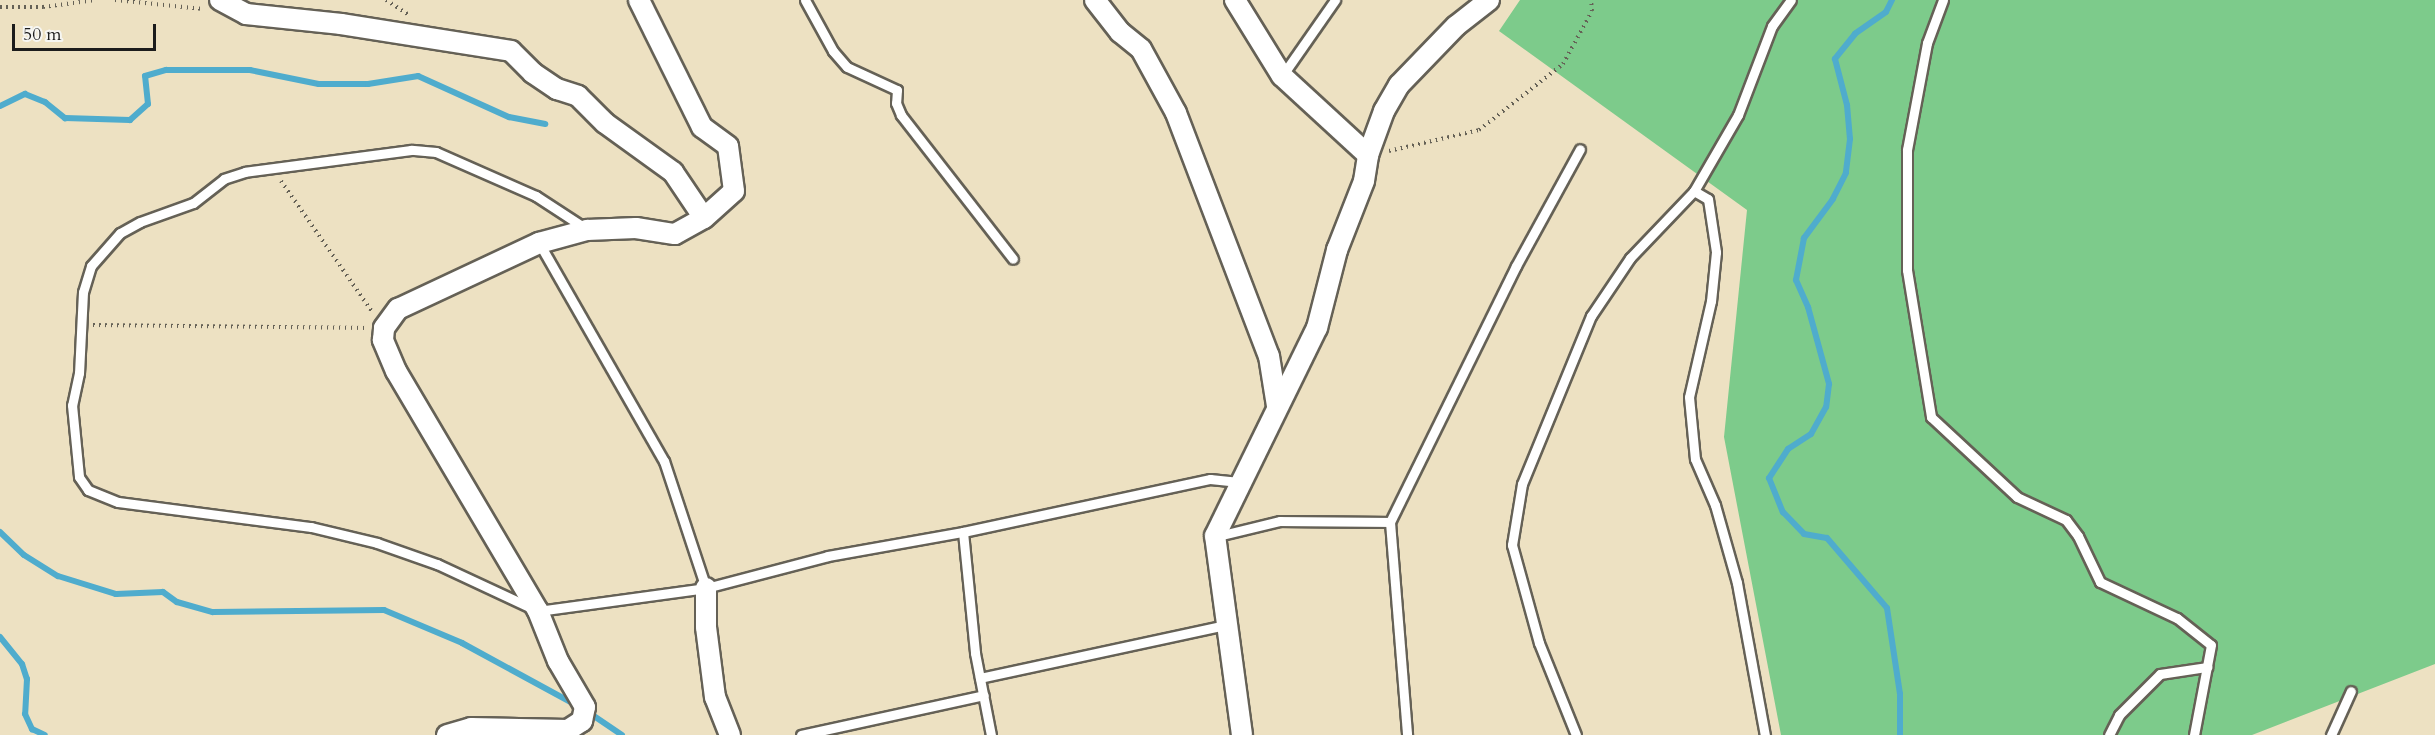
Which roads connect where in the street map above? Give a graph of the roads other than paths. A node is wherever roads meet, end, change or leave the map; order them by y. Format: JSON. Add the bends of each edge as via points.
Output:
{"nodes":[{"id":1,"x":639,"y":0,"type":"edge"},
{"id":2,"x":805,"y":0,"type":"edge"},
{"id":3,"x":1095,"y":0,"type":"edge"},
{"id":4,"x":1235,"y":0,"type":"edge"},
{"id":5,"x":1335,"y":0,"type":"edge"},
{"id":6,"x":1489,"y":0,"type":"edge"},
{"id":7,"x":1791,"y":0,"type":"edge"},
{"id":8,"x":1943,"y":0,"type":"edge"},
{"id":9,"x":218,"y":5,"type":"edge"},
{"id":10,"x":240,"y":7,"type":"edge"},
{"id":11,"x":1282,"y":76,"type":"junction"},
{"id":12,"x":1580,"y":149,"type":"dead end"},
{"id":13,"x":1368,"y":155,"type":"junction"},
{"id":14,"x":1694,"y":191,"type":"junction"},
{"id":15,"x":704,"y":218,"type":"junction"},
{"id":16,"x":587,"y":230,"type":"junction"},
{"id":17,"x":539,"y":243,"type":"junction"},
{"id":18,"x":1013,"y":259,"type":"dead end"},
{"id":19,"x":1276,"y":406,"type":"junction"},
{"id":20,"x":1239,"y":483,"type":"junction"},
{"id":21,"x":1390,"y":522,"type":"junction"},
{"id":22,"x":963,"y":532,"type":"junction"},
{"id":23,"x":1215,"y":536,"type":"junction"},
{"id":24,"x":706,"y":588,"type":"junction"},
{"id":25,"x":538,"y":611,"type":"junction"},
{"id":26,"x":1226,"y":625,"type":"junction"},
{"id":27,"x":2207,"y":667,"type":"junction"},
{"id":28,"x":980,"y":678,"type":"junction"},
{"id":29,"x":2351,"y":691,"type":"dead end"},
{"id":30,"x":984,"y":695,"type":"junction"},
{"id":31,"x":451,"y":734,"type":"edge"},
{"id":32,"x":730,"y":735,"type":"edge"},
{"id":33,"x":801,"y":735,"type":"edge"},
{"id":34,"x":992,"y":735,"type":"edge"},
{"id":35,"x":1242,"y":735,"type":"edge"},
{"id":36,"x":1407,"y":735,"type":"edge"},
{"id":37,"x":1576,"y":735,"type":"edge"},
{"id":38,"x":1765,"y":735,"type":"edge"},
{"id":39,"x":2109,"y":735,"type":"edge"},
{"id":40,"x":2194,"y":735,"type":"edge"},
{"id":41,"x":2331,"y":735,"type":"edge"}],
"edges":[{"from":1,"to":15,"type":"street","via":[[702,127],[728,146],[734,191]]},
{"from":2,"to":18,"type":"lane","via":[[833,51],[848,67],[897,90],[896,103],[901,115]]},
{"from":3,"to":19,"type":"street","via":[[1120,32],[1141,50],[1176,113],[1269,357]]},
{"from":4,"to":11,"type":"street"},
{"from":5,"to":11,"type":"lane"},
{"from":6,"to":13,"type":"street","via":[[1456,26],[1399,85]]},
{"from":7,"to":14,"type":"lane","via":[[1772,26],[1738,116]]},
{"from":8,"to":27,"type":"lane","via":[[1927,43],[1907,150],[1907,270],[1931,417],[2017,497],[2066,520],[2100,582],[2177,618],[2211,645]]},
{"from":9,"to":10,"type":"street"},
{"from":10,"to":15,"type":"street","via":[[511,51],[533,73],[557,89],[578,96],[605,123],[673,172]]},
{"from":11,"to":13,"type":"street"},
{"from":12,"to":21,"type":"lane","via":[[1516,266]]},
{"from":13,"to":19,"type":"street","via":[[1364,181],[1337,250],[1317,328]]},
{"from":14,"to":37,"type":"lane","via":[[1630,258],[1591,316],[1522,484],[1512,545],[1539,643]]},
{"from":14,"to":38,"type":"lane","via":[[1708,198],[1716,252],[1711,301],[1689,397],[1695,459],[1715,505],[1737,583]]},
{"from":15,"to":16,"type":"street","via":[[675,234],[636,228]]},
{"from":16,"to":17,"type":"street"},
{"from":16,"to":25,"type":"lane","via":[[537,196],[436,152],[411,150],[272,168],[224,179],[193,203],[120,233],[91,266],[83,292],[79,373],[72,405],[79,477],[88,490],[118,502],[311,527],[377,543],[436,564]]},
{"from":17,"to":24,"type":"lane","via":[[664,461]]},
{"from":17,"to":25,"type":"street","via":[[398,309],[384,328],[383,340],[396,370]]},
{"from":19,"to":20,"type":"street","via":[[1257,453]]},
{"from":20,"to":22,"type":"lane","via":[[1210,479]]},
{"from":20,"to":23,"type":"street"},
{"from":21,"to":23,"type":"lane","via":[[1280,521]]},
{"from":21,"to":36,"type":"lane"},
{"from":22,"to":24,"type":"lane","via":[[828,556]]},
{"from":22,"to":28,"type":"lane"},
{"from":23,"to":26,"type":"street"},
{"from":24,"to":25,"type":"lane"},
{"from":24,"to":32,"type":"street","via":[[705,627],[715,697]]},
{"from":25,"to":31,"type":"street","via":[[558,661],[583,702],[582,721],[568,730],[503,727]]},
{"from":26,"to":28,"type":"lane"},
{"from":26,"to":35,"type":"street"},
{"from":27,"to":39,"type":"lane","via":[[2160,674],[2119,715]]},
{"from":27,"to":40,"type":"lane"},
{"from":28,"to":30,"type":"lane"},
{"from":29,"to":41,"type":"lane"},
{"from":30,"to":33,"type":"lane"},
{"from":30,"to":34,"type":"lane"}]}
